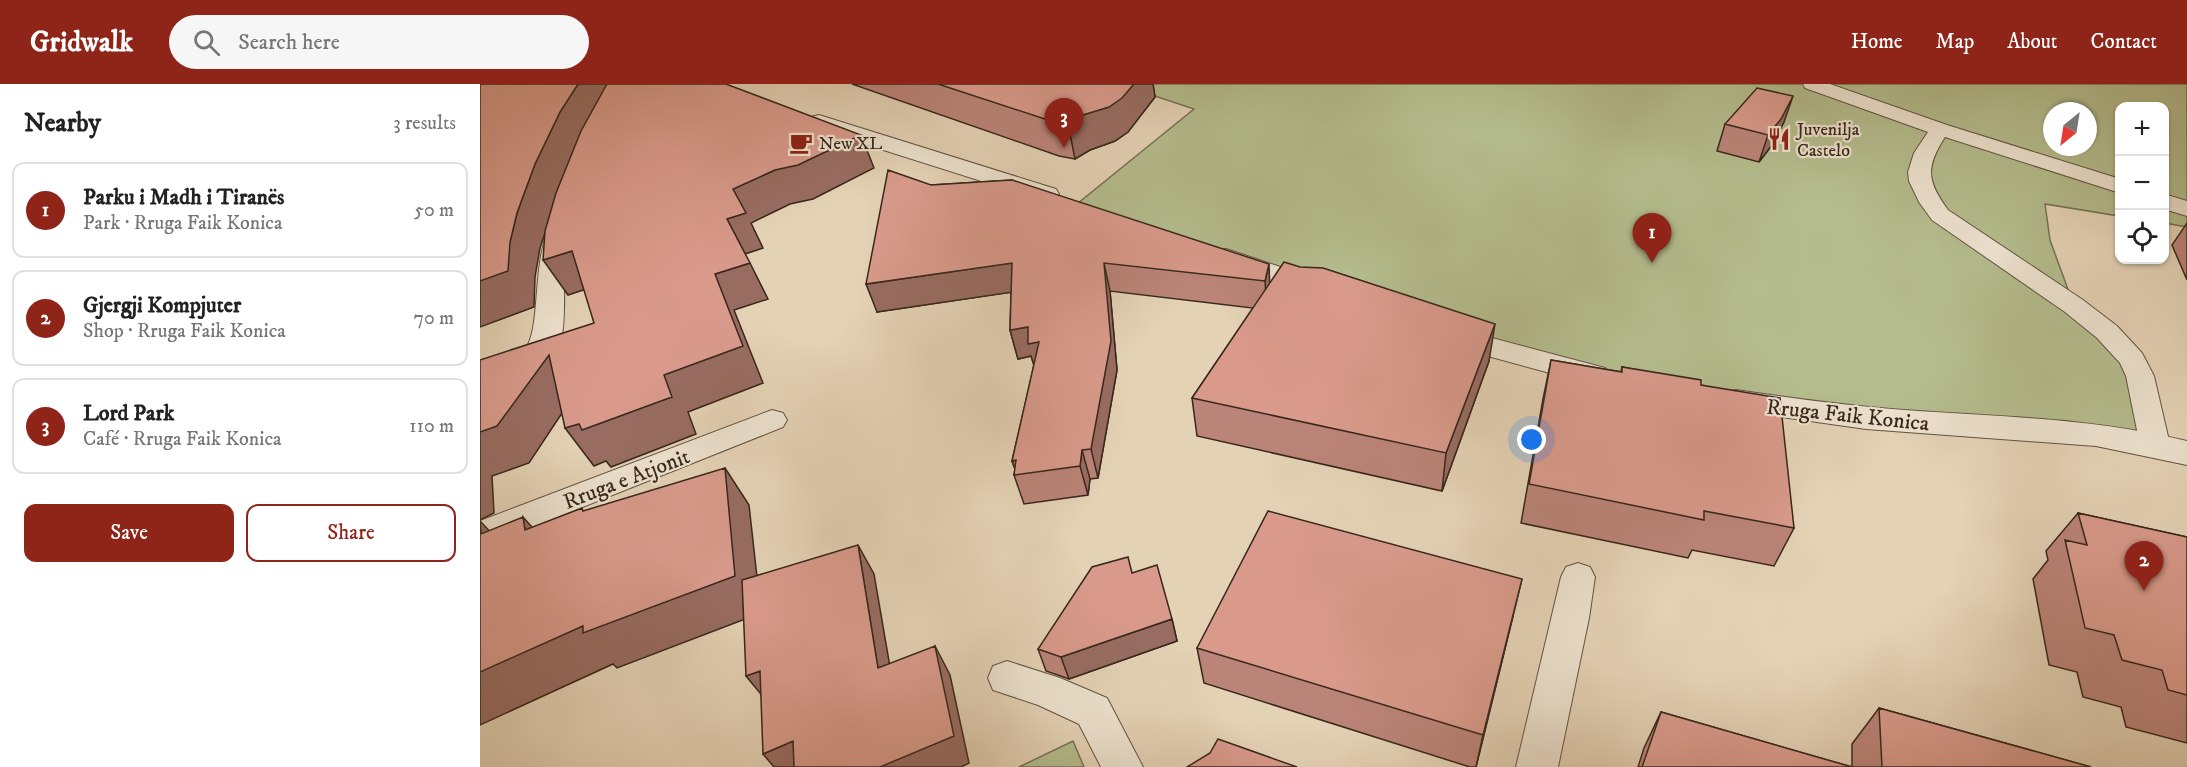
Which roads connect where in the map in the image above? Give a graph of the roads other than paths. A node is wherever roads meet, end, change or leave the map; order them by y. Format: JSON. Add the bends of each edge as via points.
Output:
{"nodes":[{"id":1,"x":1812,"y":84,"type":"edge"},
{"id":2,"x":794,"y":114,"type":"edge"},
{"id":3,"x":1940,"y":129,"type":"junction"},
{"id":4,"x":2115,"y":184,"type":"edge"},
{"id":5,"x":1067,"y":201,"type":"edge"},
{"id":6,"x":2169,"y":203,"type":"edge"},
{"id":7,"x":571,"y":206,"type":"edge"},
{"id":8,"x":2187,"y":209,"type":"edge"},
{"id":9,"x":1204,"y":249,"type":"edge"},
{"id":10,"x":1342,"y":298,"type":"edge"},
{"id":11,"x":1425,"y":327,"type":"edge"},
{"id":12,"x":1620,"y":381,"type":"edge"},
{"id":13,"x":480,"y":393,"type":"edge"},
{"id":14,"x":1712,"y":398,"type":"edge"},
{"id":15,"x":772,"y":420,"type":"dead end"},
{"id":16,"x":2155,"y":445,"type":"junction"},
{"id":17,"x":2187,"y":453,"type":"edge"},
{"id":18,"x":480,"y":535,"type":"edge"},
{"id":19,"x":1578,"y":577,"type":"dead end"},
{"id":20,"x":1007,"y":678,"type":"dead end"},
{"id":21,"x":1122,"y":767,"type":"edge"},
{"id":22,"x":1537,"y":767,"type":"edge"}],
"edges":[{"from":1,"to":3,"type":"lane"},
{"from":2,"to":5,"type":"street"},
{"from":3,"to":4,"type":"lane"},
{"from":3,"to":16,"type":"lane","via":[[1921,158],[1918,177],[1924,194],[1940,215],[2074,306],[2107,332],[2132,359],[2140,376]]},
{"from":6,"to":8,"type":"lane"},
{"from":7,"to":13,"type":"street","via":[[552,267],[546,339],[525,366]]},
{"from":9,"to":10,"type":"street"},
{"from":11,"to":12,"type":"street"},
{"from":14,"to":16,"type":"street","name":"Rruga Faik Konica","via":[[1875,419],[2075,431]]},
{"from":15,"to":18,"type":"lane","name":"Rruga e Atjonit"},
{"from":16,"to":17,"type":"street","name":"Rruga Faik Konica"},
{"from":19,"to":22,"type":"lane"},
{"from":20,"to":21,"type":"lane","via":[[1093,711]]}]}
